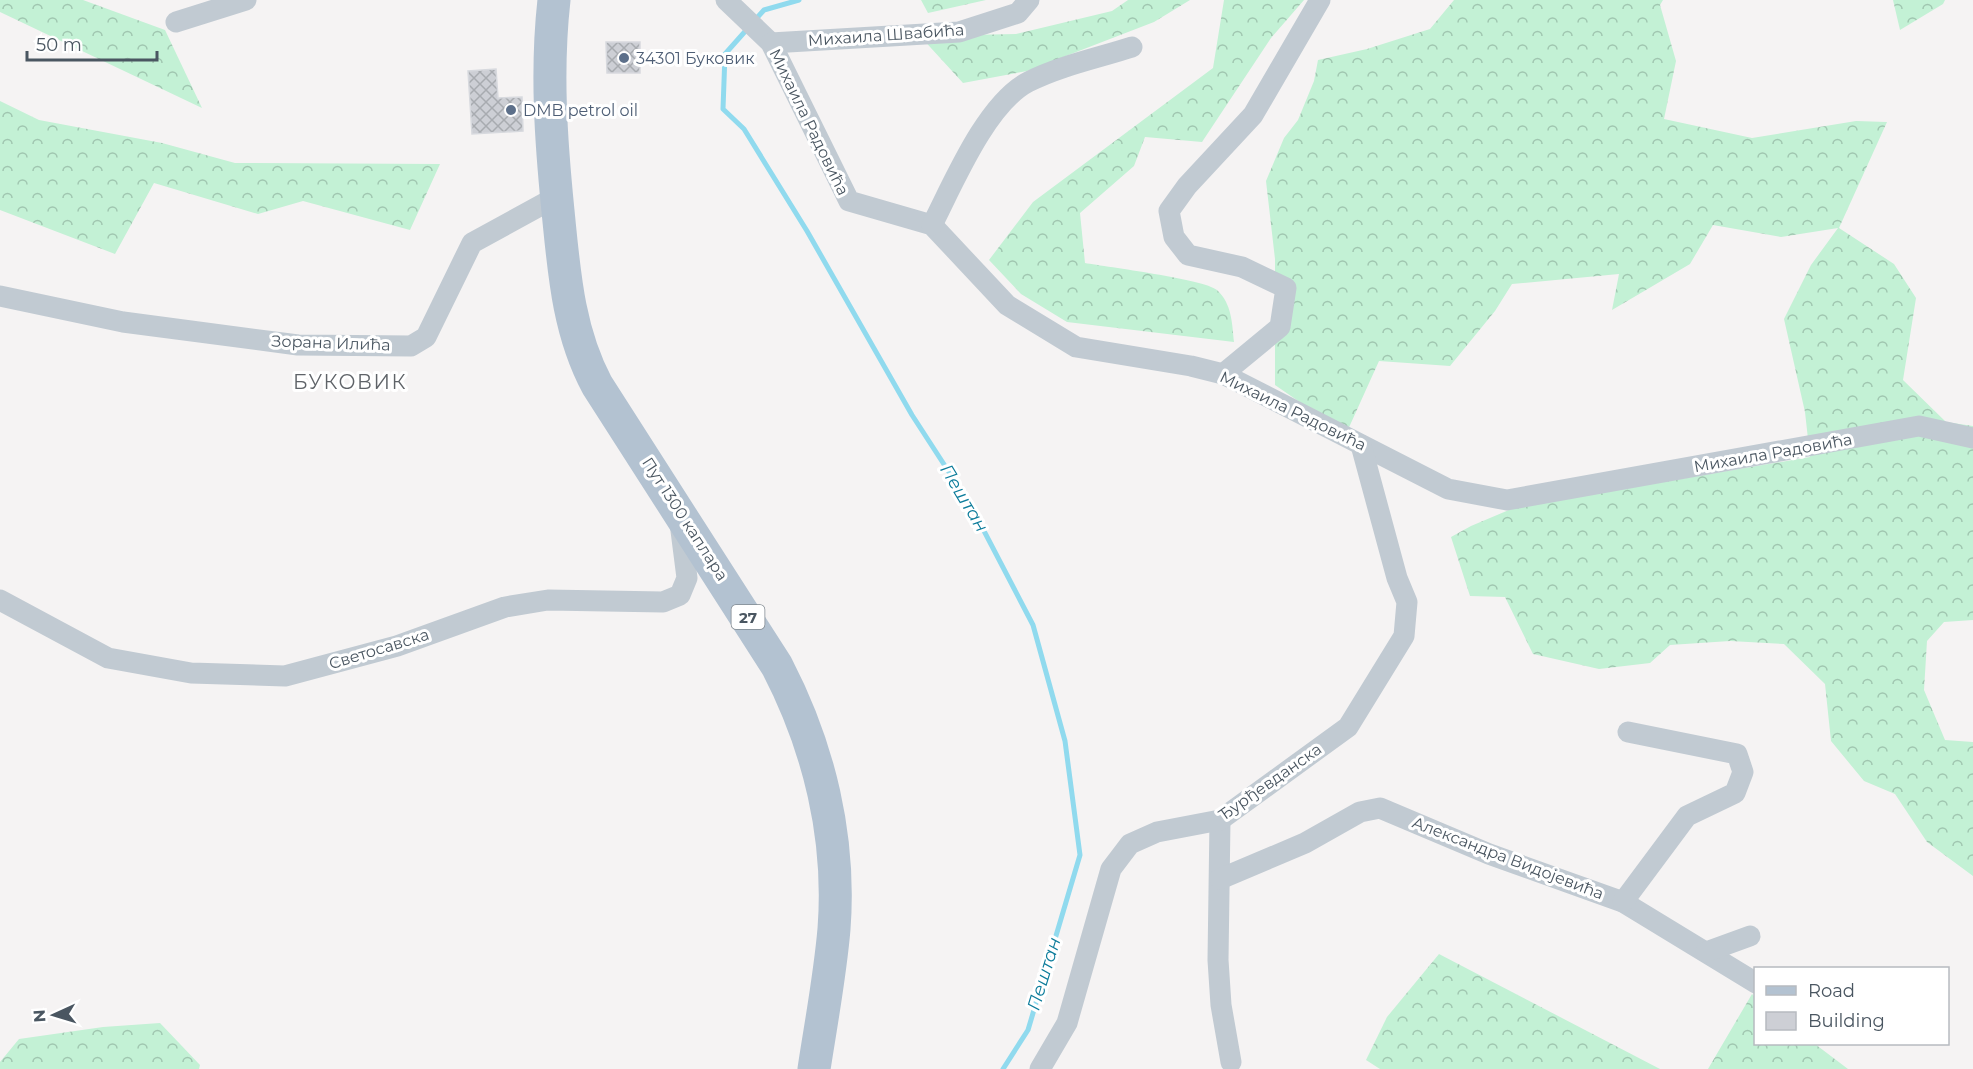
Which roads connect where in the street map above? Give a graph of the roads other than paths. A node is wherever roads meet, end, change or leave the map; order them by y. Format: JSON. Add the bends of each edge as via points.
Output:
{"nodes":[{"id":1,"x":246,"y":0,"type":"edge"},
{"id":2,"x":554,"y":0,"type":"edge"},
{"id":3,"x":726,"y":0,"type":"edge"},
{"id":4,"x":1029,"y":0,"type":"edge"},
{"id":5,"x":1320,"y":0,"type":"edge"},
{"id":6,"x":176,"y":22,"type":"dead end"},
{"id":7,"x":771,"y":43,"type":"junction"},
{"id":8,"x":1132,"y":47,"type":"dead end"},
{"id":9,"x":556,"y":197,"type":"junction"},
{"id":10,"x":933,"y":225,"type":"junction"},
{"id":11,"x":0,"y":296,"type":"edge"},
{"id":12,"x":1223,"y":374,"type":"junction"},
{"id":13,"x":1973,"y":438,"type":"edge"},
{"id":14,"x":1361,"y":445,"type":"junction"},
{"id":15,"x":678,"y":508,"type":"junction"},
{"id":16,"x":0,"y":600,"type":"edge"},
{"id":17,"x":1628,"y":732,"type":"dead end"},
{"id":18,"x":1220,"y":820,"type":"junction"},
{"id":19,"x":1220,"y":879,"type":"junction"},
{"id":20,"x":1623,"y":902,"type":"junction"},
{"id":21,"x":1750,"y":936,"type":"dead end"},
{"id":22,"x":1706,"y":952,"type":"junction"},
{"id":23,"x":1754,"y":982,"type":"edge"},
{"id":24,"x":1231,"y":1062,"type":"dead end"},
{"id":25,"x":814,"y":1069,"type":"edge"},
{"id":26,"x":1040,"y":1069,"type":"edge"}],
"edges":[{"from":1,"to":6,"type":"street"},
{"from":2,"to":9,"type":"main road","name":"Пут 1300 каплара","number":"27","via":[[549,96]]},
{"from":3,"to":7,"type":"street","name":"Михаила Радовића"},
{"from":4,"to":7,"type":"street","name":"Михаила Швабића","via":[[1018,14],[959,32]]},
{"from":5,"to":12,"type":"street","via":[[1253,115],[1169,211],[1174,237],[1188,255],[1242,267],[1286,288],[1280,327]]},
{"from":7,"to":10,"type":"street","name":"Михаила Радовића","via":[[849,201]]},
{"from":8,"to":10,"type":"street","via":[[1026,83],[980,133]]},
{"from":9,"to":11,"type":"street","name":"Зорана Илића","via":[[472,243],[426,338],[411,346],[298,345],[123,322]]},
{"from":9,"to":15,"type":"main road","name":"Пут 1300 каплара","number":"27","via":[[569,304],[582,354],[597,385]]},
{"from":10,"to":12,"type":"street","name":"Михаила Радовића","via":[[1007,305],[1076,347]]},
{"from":12,"to":14,"type":"street","name":"Михаила Радовића"},
{"from":13,"to":14,"type":"street","name":"Михаила Радовића","via":[[1919,426],[1507,500],[1448,489]]},
{"from":14,"to":18,"type":"street","name":"Ђурђевданска","via":[[1396,578],[1407,602],[1404,636],[1348,727]]},
{"from":15,"to":16,"type":"street","name":"Светосавска","via":[[687,578],[680,595],[663,602],[548,600],[505,607],[397,646],[285,676],[191,673],[108,658]]},
{"from":15,"to":25,"type":"main road","name":"Пут 1300 каплара","number":"27","via":[[777,666],[807,730],[820,775],[832,837],[835,906]]},
{"from":17,"to":20,"type":"street","via":[[1737,754],[1743,772],[1735,793],[1687,816]]},
{"from":18,"to":19,"type":"street"},
{"from":18,"to":26,"type":"street","name":"Ђурђевданска","via":[[1157,832],[1130,844],[1111,870],[1067,1023]]},
{"from":19,"to":20,"type":"street","name":"Александра Видојевића","via":[[1305,843],[1360,812],[1380,808],[1489,854]]},
{"from":19,"to":24,"type":"street","via":[[1218,960]]},
{"from":20,"to":22,"type":"street","name":"Александра Видојевића"},
{"from":21,"to":22,"type":"street"},
{"from":22,"to":23,"type":"street","name":"Александра Видојевића"}]}
